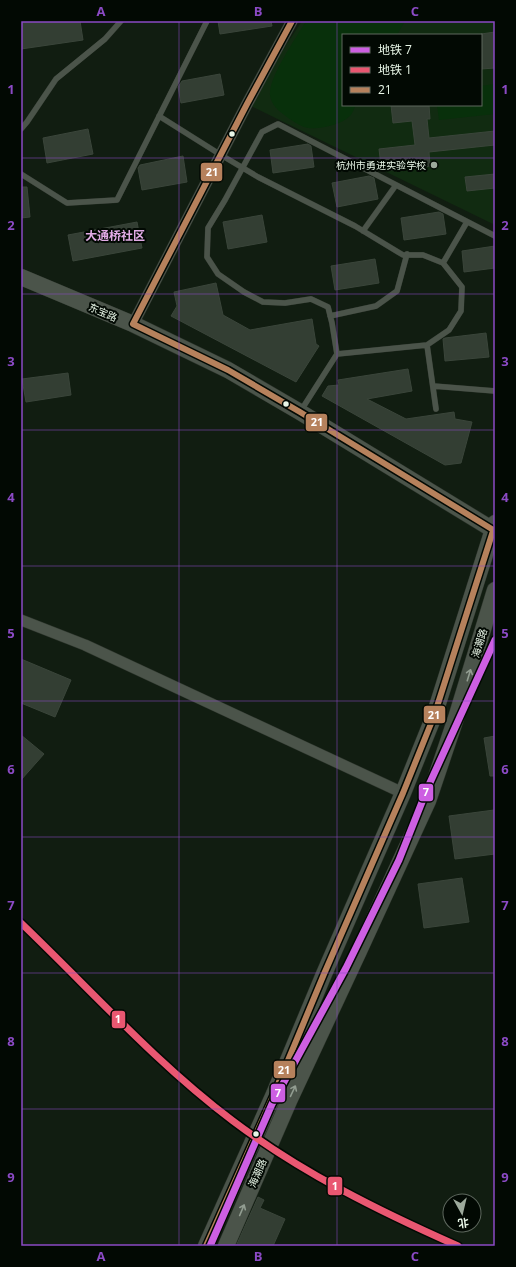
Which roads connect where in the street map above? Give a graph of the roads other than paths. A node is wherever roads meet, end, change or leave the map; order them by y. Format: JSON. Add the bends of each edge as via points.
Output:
{"nodes":[{"id":1,"x":121,"y":21,"type":"edge"},
{"id":2,"x":207,"y":21,"type":"edge"},
{"id":3,"x":292,"y":21,"type":"edge"},
{"id":4,"x":159,"y":116,"type":"junction"},
{"id":5,"x":21,"y":128,"type":"edge"},
{"id":6,"x":221,"y":155,"type":"junction"},
{"id":7,"x":242,"y":168,"type":"junction"},
{"id":8,"x":21,"y":174,"type":"edge"},
{"id":9,"x":396,"y":185,"type":"junction"},
{"id":10,"x":467,"y":222,"type":"junction"},
{"id":11,"x":364,"y":231,"type":"junction"},
{"id":12,"x":495,"y":236,"type":"edge"},
{"id":13,"x":407,"y":254,"type":"junction"},
{"id":14,"x":444,"y":263,"type":"junction"},
{"id":15,"x":21,"y":277,"type":"edge"},
{"id":16,"x":330,"y":316,"type":"junction"},
{"id":17,"x":133,"y":324,"type":"junction"},
{"id":18,"x":427,"y":345,"type":"junction"},
{"id":19,"x":338,"y":354,"type":"junction"},
{"id":20,"x":432,"y":386,"type":"junction"},
{"id":21,"x":495,"y":391,"type":"edge"},
{"id":22,"x":436,"y":409,"type":"dead end"},
{"id":23,"x":300,"y":412,"type":"junction"},
{"id":24,"x":494,"y":528,"type":"edge"},
{"id":25,"x":495,"y":590,"type":"edge"},
{"id":26,"x":21,"y":620,"type":"edge"},
{"id":27,"x":402,"y":793,"type":"junction"},
{"id":28,"x":206,"y":1246,"type":"edge"},
{"id":29,"x":226,"y":1246,"type":"edge"}],
"edges":[{"from":1,"to":5,"type":"lane","via":[[105,39],[56,78]]},
{"from":2,"to":4,"type":"lane"},
{"from":3,"to":6,"type":"street"},
{"from":4,"to":6,"type":"lane"},
{"from":4,"to":8,"type":"lane","via":[[117,200],[67,203]]},
{"from":6,"to":7,"type":"lane"},
{"from":6,"to":17,"type":"street"},
{"from":7,"to":9,"type":"lane","via":[[262,132],[278,124]]},
{"from":7,"to":11,"type":"lane"},
{"from":7,"to":16,"type":"lane","via":[[208,228],[207,257],[218,274],[263,302],[284,303],[311,299],[328,307]]},
{"from":9,"to":10,"type":"lane"},
{"from":9,"to":11,"type":"lane"},
{"from":10,"to":12,"type":"lane"},
{"from":10,"to":14,"type":"lane"},
{"from":11,"to":13,"type":"lane","via":[[403,255]]},
{"from":13,"to":14,"type":"lane","via":[[423,254]]},
{"from":13,"to":16,"type":"lane","via":[[397,291],[376,306]]},
{"from":14,"to":18,"type":"lane","via":[[462,287],[461,311],[449,330]]},
{"from":15,"to":17,"type":"main road","name":"东宝路"},
{"from":16,"to":19,"type":"lane"},
{"from":17,"to":23,"type":"main road","name":"东宝路","via":[[228,370]]},
{"from":18,"to":19,"type":"lane"},
{"from":18,"to":20,"type":"lane"},
{"from":19,"to":23,"type":"lane"},
{"from":20,"to":21,"type":"lane"},
{"from":20,"to":22,"type":"lane"},
{"from":23,"to":24,"type":"main road","name":"东宝路"},
{"from":24,"to":27,"type":"main road","name":"海潮路","via":[[434,716]]},
{"from":29,"to":25,"type":"main road","name":"海潮路","one_way":true,"via":[[289,1101],[428,801]]},
{"from":26,"to":27,"type":"street","via":[[85,645]]},
{"from":27,"to":28,"type":"main road","name":"海潮路","via":[[274,1094]]}]}
